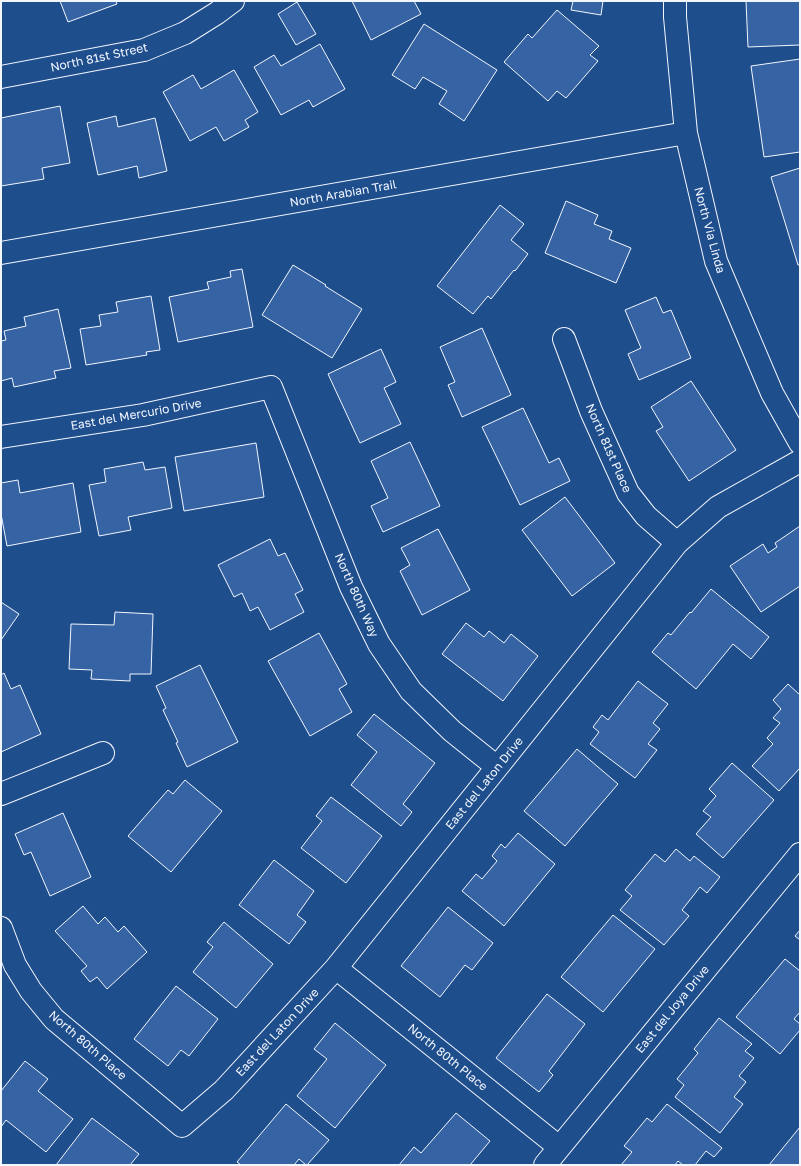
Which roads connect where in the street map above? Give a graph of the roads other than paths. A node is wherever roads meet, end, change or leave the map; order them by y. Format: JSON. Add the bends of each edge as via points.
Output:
{"nodes":[{"id":1,"x":233,"y":1,"type":"edge"},
{"id":2,"x":675,"y":1,"type":"edge"},
{"id":3,"x":1,"y":77,"type":"edge"},
{"id":4,"x":686,"y":133,"type":"junction"},
{"id":5,"x":1,"y":253,"type":"edge"},
{"id":6,"x":564,"y":339,"type":"dead end"},
{"id":7,"x":271,"y":387,"type":"joint"},
{"id":8,"x":1,"y":437,"type":"edge"},
{"id":9,"x":800,"y":443,"type":"edge"},
{"id":10,"x":800,"y":461,"type":"edge"},
{"id":11,"x":677,"y":542,"type":"junction"},
{"id":12,"x":102,"y":753,"type":"dead end"},
{"id":13,"x":497,"y":767,"type":"junction"},
{"id":14,"x":1,"y":794,"type":"edge"},
{"id":15,"x":800,"y":854,"type":"edge"},
{"id":16,"x":1,"y":928,"type":"edge"},
{"id":17,"x":336,"y":968,"type":"junction"},
{"id":18,"x":182,"y":1126,"type":"joint"},
{"id":19,"x":559,"y":1147,"type":"junction"},
{"id":20,"x":545,"y":1165,"type":"edge"}],
"edges":[{"from":1,"to":3,"type":"street","name":"North 81st Street","via":[[185,33],[144,50]]},
{"from":2,"to":4,"type":"street","name":"North Via Linda"},
{"from":4,"to":5,"type":"street","name":"North Arabian Trail"},
{"from":4,"to":9,"type":"street","name":"North Via Linda","via":[[716,261],[772,393]]},
{"from":6,"to":11,"type":"street","name":"North 81st Place","via":[[591,411],[628,493],[646,516]]},
{"from":7,"to":8,"type":"street","name":"East del Mercurio Drive","via":[[143,414]]},
{"from":7,"to":13,"type":"street","name":"North 80th Way","via":[[351,587],[378,644],[410,691],[452,731]]},
{"from":10,"to":11,"type":"street","name":"East del Laton Drive","via":[[718,507]]},
{"from":11,"to":13,"type":"street","name":"East del Laton Drive"},
{"from":12,"to":14,"type":"street"},
{"from":13,"to":17,"type":"street","name":"East del Laton Drive"},
{"from":15,"to":19,"type":"street","name":"East del Joya Drive"},
{"from":16,"to":18,"type":"street","name":"North 80th Place","via":[[15,965],[31,991],[54,1019]]},
{"from":17,"to":18,"type":"street","name":"East del Laton Drive","via":[[224,1090]]},
{"from":17,"to":19,"type":"street","name":"North 80th Place"},
{"from":19,"to":20,"type":"street","name":"East del Joya Drive"}]}
